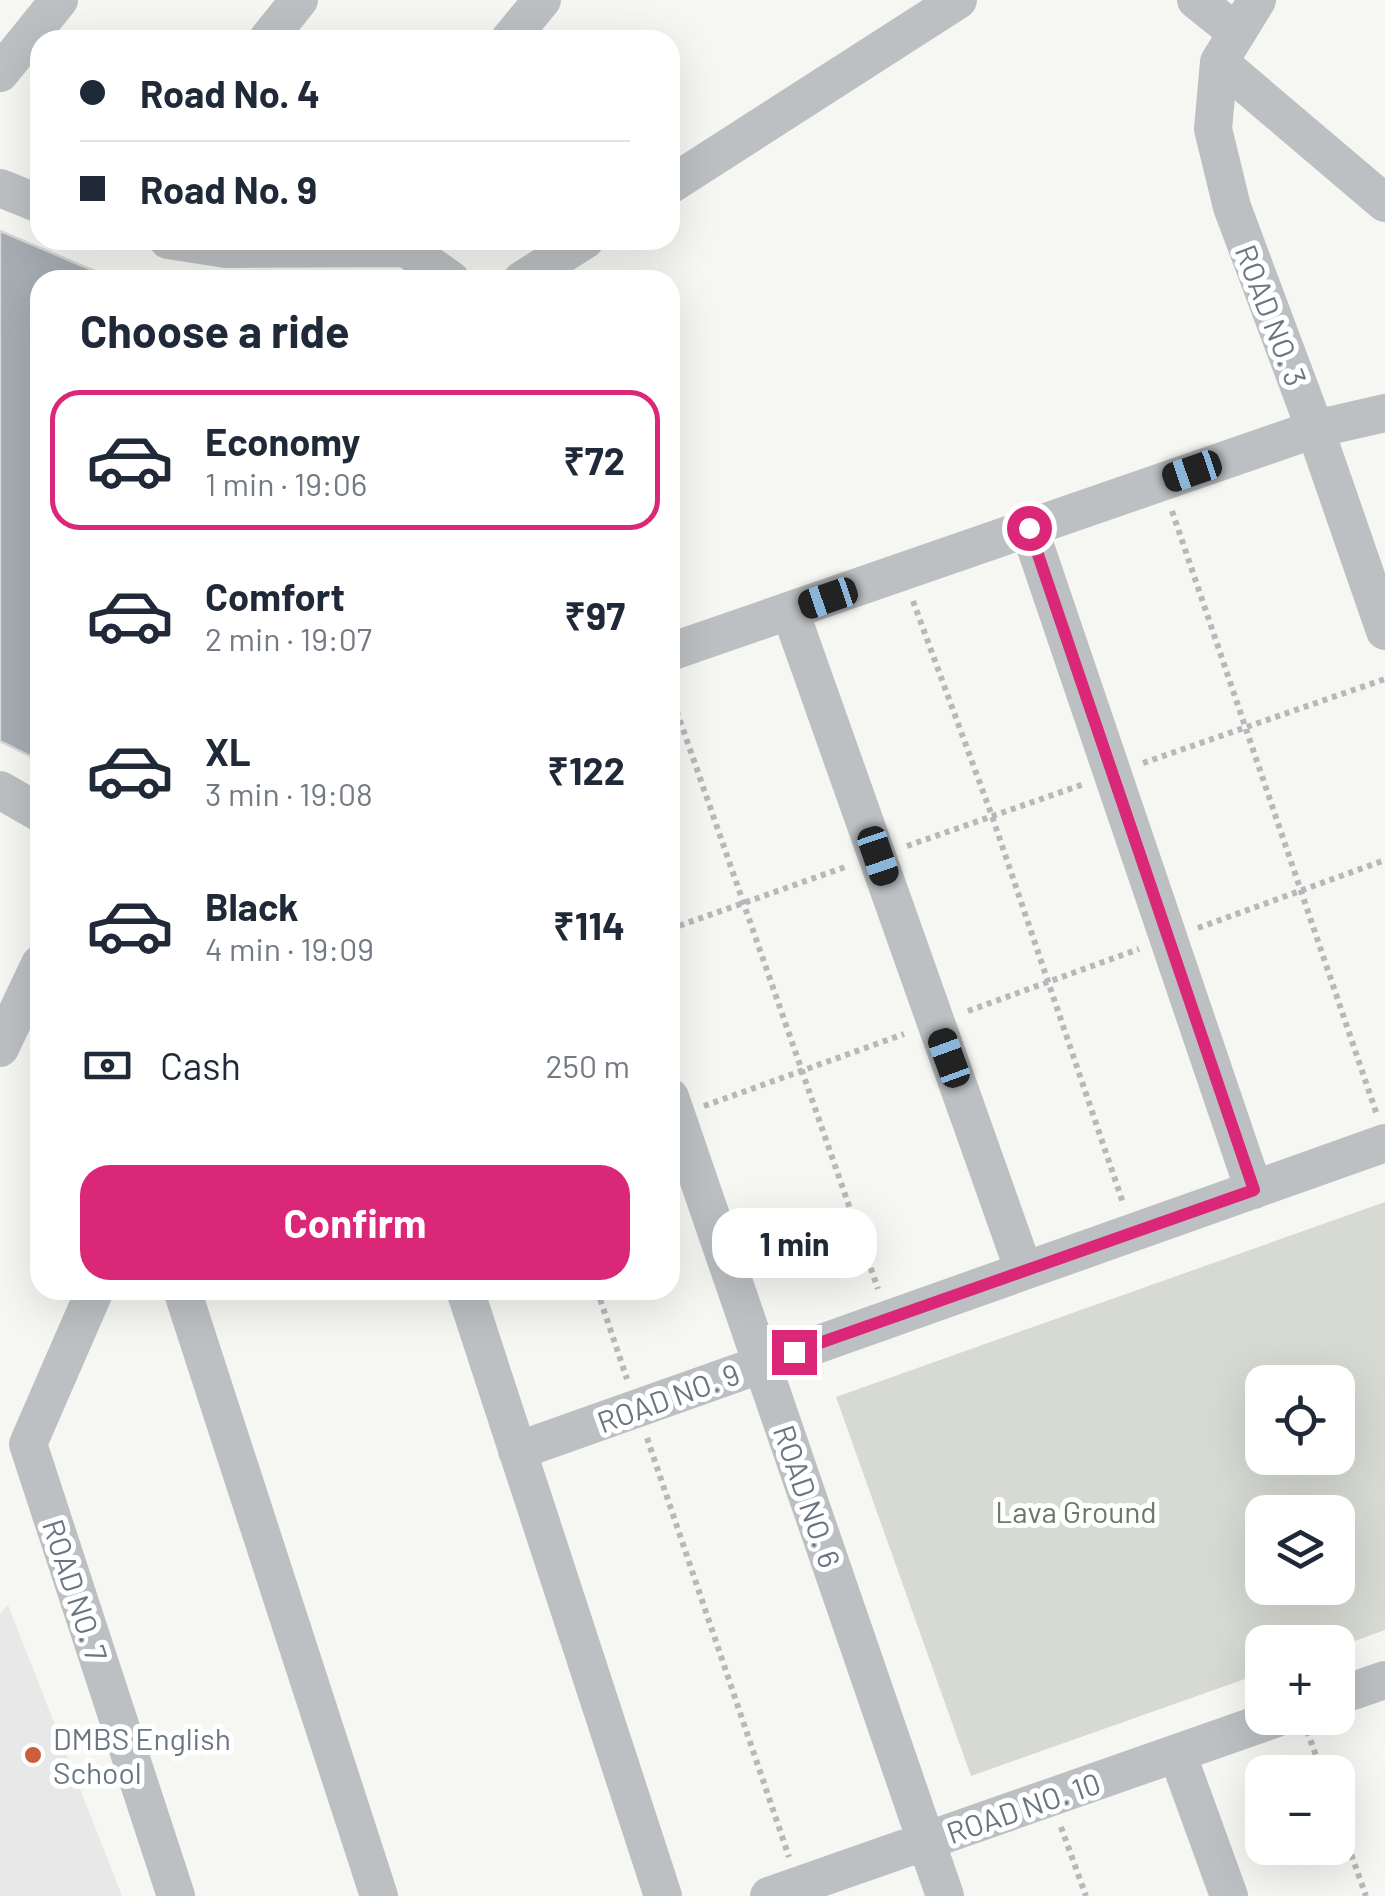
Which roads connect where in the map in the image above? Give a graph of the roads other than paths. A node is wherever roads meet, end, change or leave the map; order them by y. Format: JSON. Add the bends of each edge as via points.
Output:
{"nodes":[{"id":1,"x":58,"y":0,"type":"edge"},
{"id":2,"x":299,"y":0,"type":"edge"},
{"id":3,"x":542,"y":0,"type":"edge"},
{"id":4,"x":958,"y":0,"type":"edge"},
{"id":5,"x":1196,"y":0,"type":"edge"},
{"id":6,"x":1257,"y":0,"type":"edge"},
{"id":7,"x":34,"y":30,"type":"edge"},
{"id":8,"x":275,"y":30,"type":"edge"},
{"id":9,"x":517,"y":30,"type":"edge"},
{"id":10,"x":30,"y":35,"type":"edge"},
{"id":11,"x":1228,"y":48,"type":"junction"},
{"id":12,"x":0,"y":73,"type":"edge"},
{"id":13,"x":680,"y":179,"type":"edge"},
{"id":14,"x":0,"y":188,"type":"edge"},
{"id":15,"x":30,"y":200,"type":"edge"},
{"id":16,"x":1385,"y":203,"type":"edge"},
{"id":17,"x":409,"y":250,"type":"edge"},
{"id":18,"x":569,"y":250,"type":"edge"},
{"id":19,"x":441,"y":270,"type":"edge"},
{"id":20,"x":538,"y":270,"type":"edge"},
{"id":21,"x":1385,"y":413,"type":"edge"},
{"id":22,"x":1315,"y":428,"type":"junction"},
{"id":23,"x":1029,"y":528,"type":"junction"},
{"id":24,"x":790,"y":611,"type":"junction"},
{"id":25,"x":1385,"y":631,"type":"edge"},
{"id":26,"x":680,"y":649,"type":"edge"},
{"id":27,"x":0,"y":790,"type":"edge"},
{"id":28,"x":30,"y":807,"type":"edge"},
{"id":29,"x":30,"y":985,"type":"edge"},
{"id":30,"x":0,"y":1048,"type":"edge"},
{"id":31,"x":680,"y":1126,"type":"edge"},
{"id":32,"x":1382,"y":1132,"type":"edge"},
{"id":33,"x":1254,"y":1190,"type":"junction"},
{"id":34,"x":1024,"y":1271,"type":"junction"},
{"id":35,"x":90,"y":1300,"type":"edge"},
{"id":36,"x":185,"y":1300,"type":"edge"},
{"id":37,"x":468,"y":1300,"type":"edge"},
{"id":38,"x":762,"y":1364,"type":"junction"},
{"id":39,"x":518,"y":1450,"type":"junction"},
{"id":40,"x":14,"y":1456,"type":"edge"},
{"id":41,"x":1385,"y":1680,"type":"edge"},
{"id":42,"x":1355,"y":1690,"type":"edge"},
{"id":43,"x":1245,"y":1729,"type":"edge"},
{"id":44,"x":1177,"y":1753,"type":"junction"},
{"id":45,"x":926,"y":1841,"type":"junction"},
{"id":46,"x":784,"y":1891,"type":"edge"},
{"id":47,"x":176,"y":1896,"type":"edge"},
{"id":48,"x":379,"y":1896,"type":"edge"},
{"id":49,"x":664,"y":1896,"type":"edge"},
{"id":50,"x":945,"y":1896,"type":"edge"},
{"id":51,"x":1230,"y":1896,"type":"edge"}],
"edges":[{"from":1,"to":7,"type":"street"},
{"from":2,"to":8,"type":"street"},
{"from":3,"to":9,"type":"street"},
{"from":4,"to":13,"type":"street"},
{"from":5,"to":11,"type":"street"},
{"from":6,"to":11,"type":"street","name":"ROAD NO. 3"},
{"from":10,"to":12,"type":"street"},
{"from":11,"to":16,"type":"street"},
{"from":11,"to":22,"type":"street","name":"ROAD NO. 3","via":[[1213,128],[1232,208]]},
{"from":14,"to":15,"type":"street"},
{"from":17,"to":19,"type":"street"},
{"from":18,"to":20,"type":"street"},
{"from":21,"to":22,"type":"street"},
{"from":22,"to":23,"type":"street"},
{"from":22,"to":25,"type":"street","name":"ROAD NO. 3"},
{"from":23,"to":24,"type":"street"},
{"from":23,"to":33,"type":"street"},
{"from":24,"to":26,"type":"street"},
{"from":24,"to":34,"type":"street"},
{"from":27,"to":28,"type":"street"},
{"from":29,"to":30,"type":"street"},
{"from":31,"to":38,"type":"street","name":"ROAD NO. 6"},
{"from":32,"to":33,"type":"street","name":"ROAD NO. 9"},
{"from":33,"to":34,"type":"street","name":"ROAD NO. 9"},
{"from":34,"to":38,"type":"street","name":"ROAD NO. 9"},
{"from":35,"to":40,"type":"street","name":"ROAD NO. 7"},
{"from":36,"to":48,"type":"street"},
{"from":37,"to":39,"type":"street"},
{"from":38,"to":39,"type":"street","name":"ROAD NO. 9"},
{"from":38,"to":45,"type":"street","name":"ROAD NO. 6"},
{"from":39,"to":49,"type":"street"},
{"from":40,"to":47,"type":"street","name":"ROAD NO. 7"},
{"from":41,"to":42,"type":"street"},
{"from":43,"to":44,"type":"street","name":"ROAD NO. 10"},
{"from":44,"to":45,"type":"street","name":"ROAD NO. 10"},
{"from":44,"to":51,"type":"street"},
{"from":45,"to":46,"type":"street","name":"ROAD NO. 10"},
{"from":45,"to":50,"type":"street","name":"ROAD NO. 6"}]}
